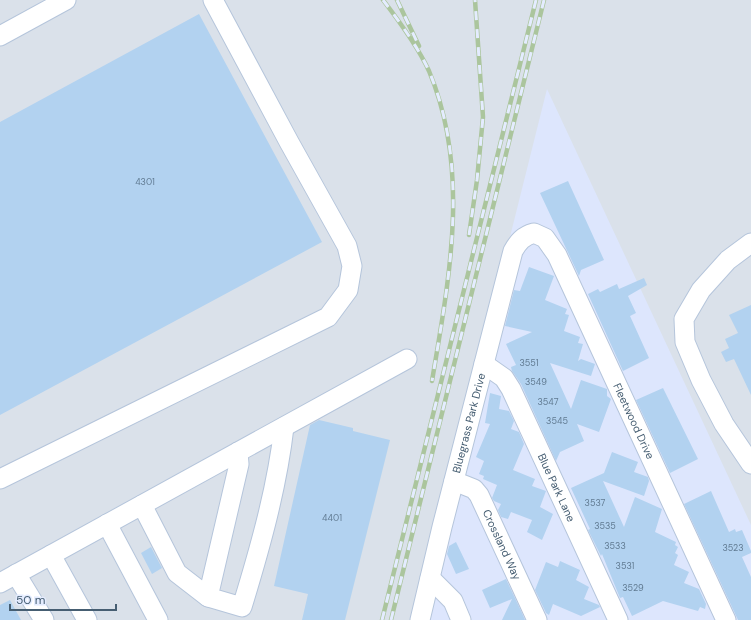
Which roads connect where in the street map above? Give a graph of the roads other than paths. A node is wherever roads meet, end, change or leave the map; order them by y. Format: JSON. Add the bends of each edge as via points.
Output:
{"nodes":[{"id":1,"x":66,"y":0,"type":"edge"},
{"id":2,"x":214,"y":0,"type":"edge"},
{"id":3,"x":0,"y":36,"type":"edge"},
{"id":4,"x":530,"y":234,"type":"joint"},
{"id":5,"x":751,"y":243,"type":"edge"},
{"id":6,"x":407,"y":359,"type":"dead end"},
{"id":7,"x":484,"y":364,"type":"junction"},
{"id":8,"x":284,"y":427,"type":"junction"},
{"id":9,"x":238,"y":452,"type":"junction"},
{"id":10,"x":751,"y":464,"type":"edge"},
{"id":11,"x":0,"y":479,"type":"edge"},
{"id":12,"x":454,"y":481,"type":"junction"},
{"id":13,"x":142,"y":505,"type":"junction"},
{"id":14,"x":107,"y":524,"type":"junction"},
{"id":15,"x":51,"y":555,"type":"junction"},
{"id":16,"x":16,"y":574,"type":"junction"},
{"id":17,"x":430,"y":578,"type":"junction"},
{"id":18,"x":0,"y":582,"type":"edge"},
{"id":19,"x":208,"y":597,"type":"junction"},
{"id":20,"x":44,"y":620,"type":"edge"},
{"id":21,"x":87,"y":620,"type":"edge"},
{"id":22,"x":158,"y":620,"type":"edge"},
{"id":23,"x":420,"y":620,"type":"edge"},
{"id":24,"x":462,"y":620,"type":"edge"},
{"id":25,"x":537,"y":620,"type":"edge"},
{"id":26,"x":618,"y":620,"type":"edge"},
{"id":27,"x":726,"y":620,"type":"edge"}],
"edges":[{"from":1,"to":3,"type":"street"},
{"from":2,"to":11,"type":"street","via":[[347,246],[352,266],[348,290],[328,317]]},
{"from":4,"to":7,"type":"street","name":"Bluegrass Park Drive","via":[[518,242],[513,251]]},
{"from":4,"to":27,"type":"street","name":"Fleetwood Drive","via":[[546,238],[557,255]]},
{"from":5,"to":10,"type":"street","via":[[728,260],[701,290],[684,319],[685,342],[701,380],[724,424]]},
{"from":6,"to":8,"type":"street"},
{"from":7,"to":12,"type":"street","name":"Bluegrass Park Drive"},
{"from":7,"to":26,"type":"street","name":"Blue Park Lane","via":[[504,378],[511,389]]},
{"from":8,"to":9,"type":"street"},
{"from":8,"to":19,"type":"street","via":[[280,462],[254,570],[242,607]]},
{"from":9,"to":13,"type":"street"},
{"from":9,"to":19,"type":"street","via":[[239,464]]},
{"from":12,"to":17,"type":"street","name":"Bluegrass Park Drive"},
{"from":12,"to":25,"type":"street","name":"Crossland Way","via":[[474,489],[479,495]]},
{"from":13,"to":14,"type":"street"},
{"from":13,"to":19,"type":"street","via":[[177,573]]},
{"from":14,"to":15,"type":"street"},
{"from":14,"to":22,"type":"street"},
{"from":15,"to":16,"type":"street"},
{"from":15,"to":21,"type":"street"},
{"from":16,"to":18,"type":"street"},
{"from":16,"to":20,"type":"street"},
{"from":17,"to":23,"type":"street","name":"Bluegrass Park Drive"},
{"from":17,"to":24,"type":"street","via":[[453,601]]}]}
